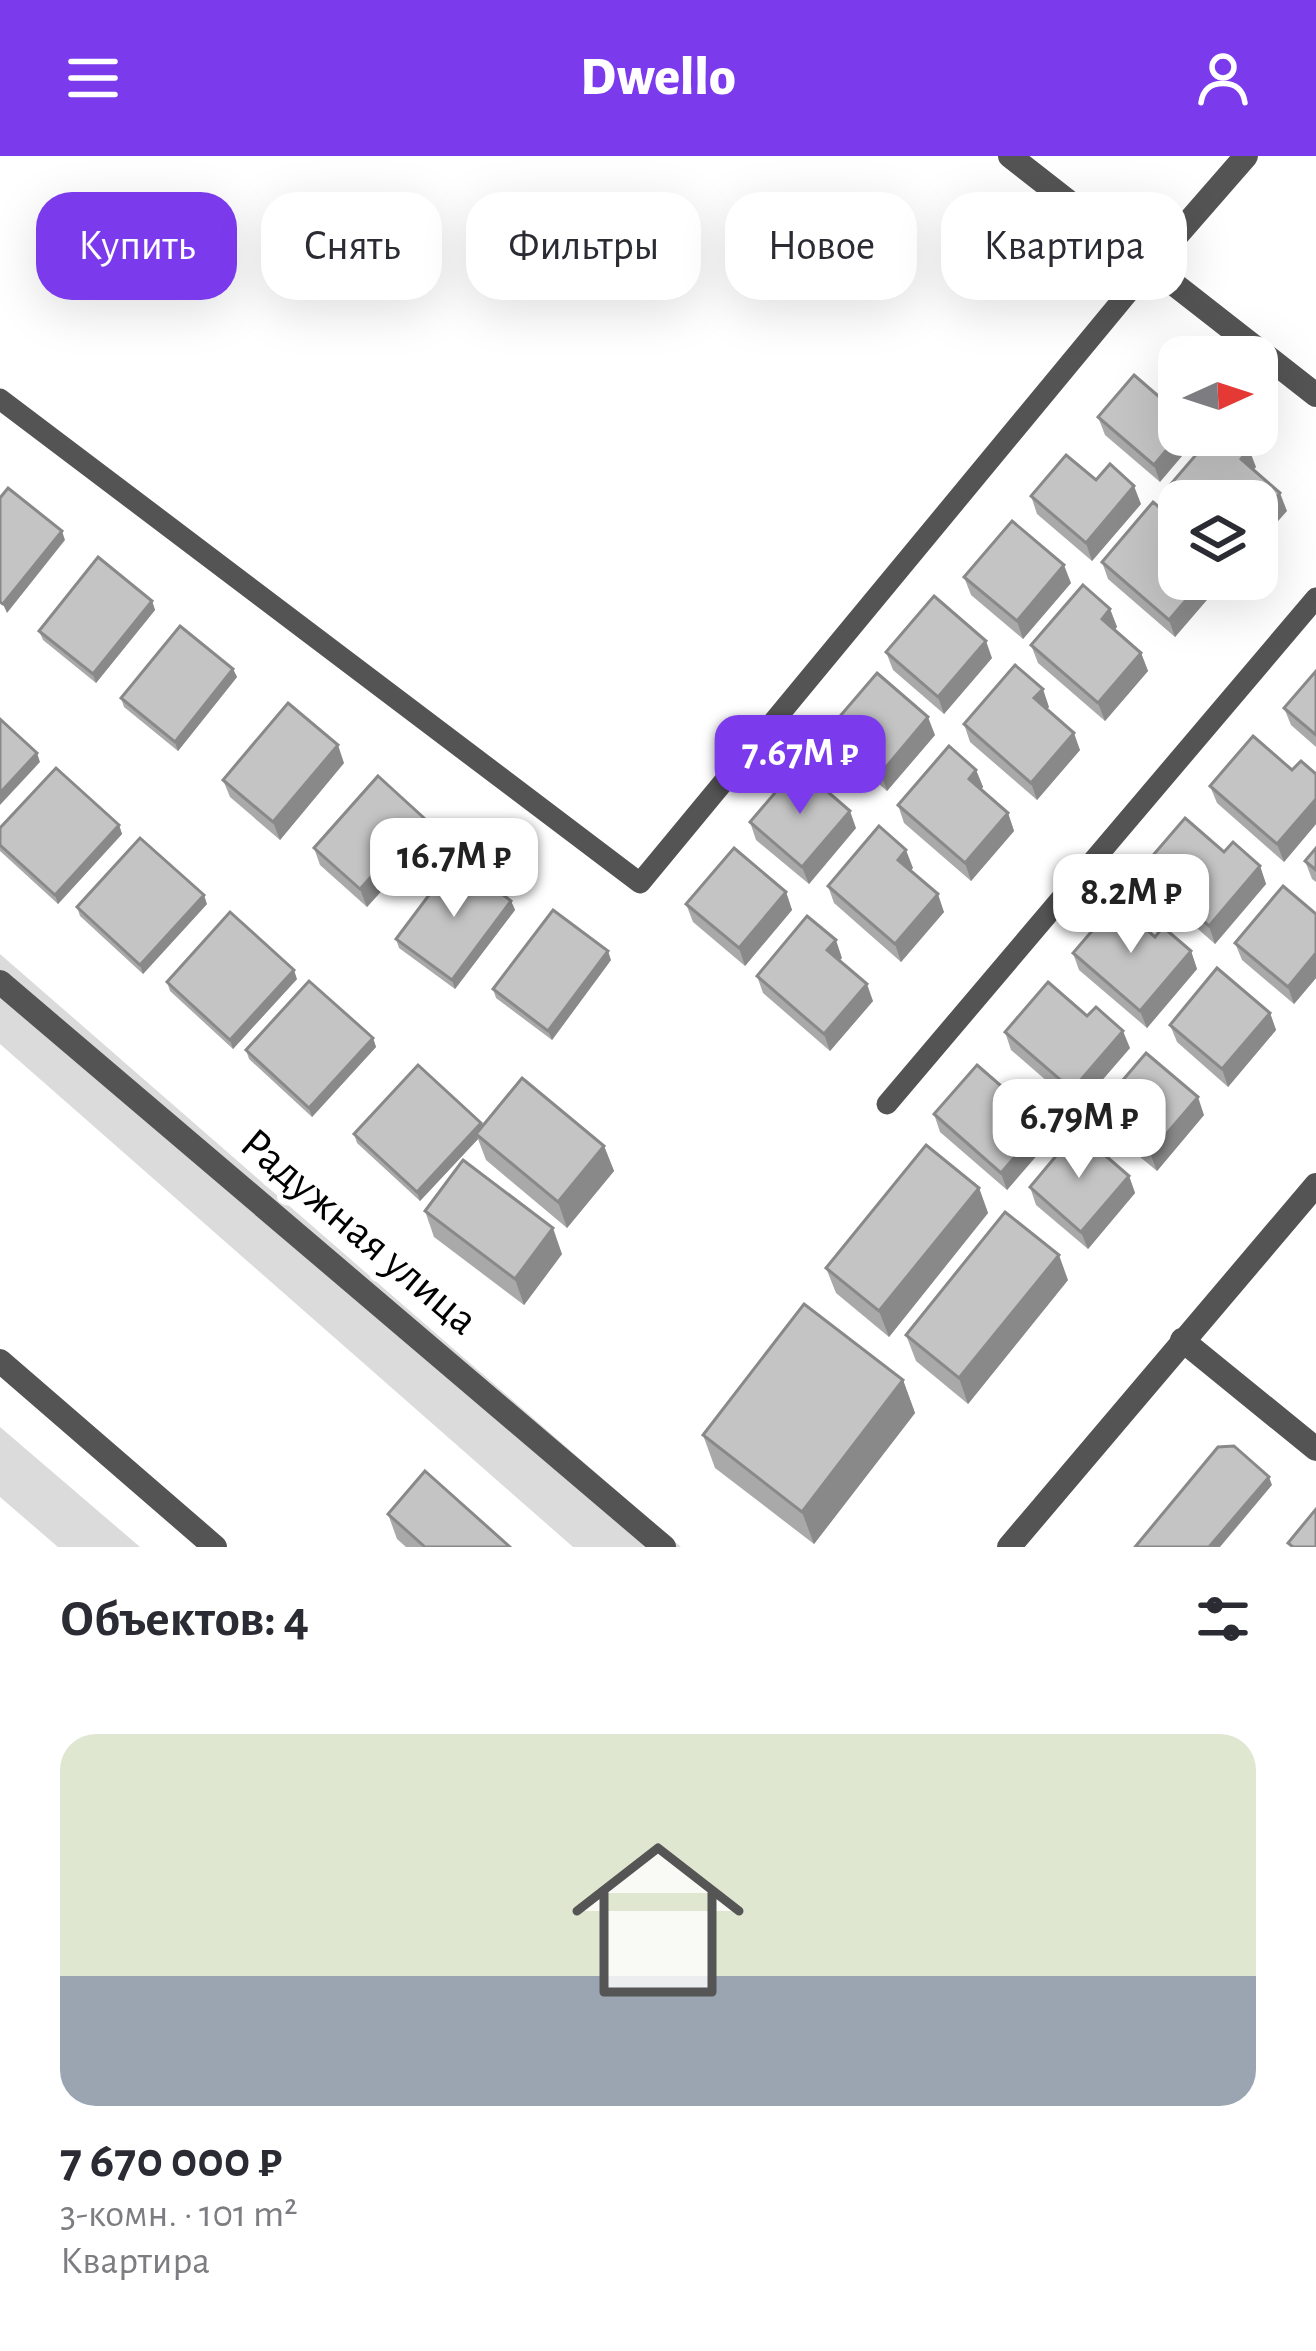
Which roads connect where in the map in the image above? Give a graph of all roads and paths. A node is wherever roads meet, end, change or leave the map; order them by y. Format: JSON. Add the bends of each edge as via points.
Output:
{"nodes":[{"id":1,"x":1010,"y":156,"type":"edge"},
{"id":2,"x":1246,"y":156,"type":"edge"},
{"id":3,"x":1057,"y":192,"type":"edge"},
{"id":4,"x":1187,"y":224,"type":"edge"},
{"id":5,"x":1187,"y":293,"type":"edge"},
{"id":6,"x":1122,"y":300,"type":"edge"},
{"id":7,"x":1316,"y":394,"type":"edge"},
{"id":8,"x":0,"y":399,"type":"edge"},
{"id":9,"x":1316,"y":598,"type":"edge"},
{"id":10,"x":0,"y":982,"type":"edge"},
{"id":11,"x":887,"y":1105,"type":"dead end"},
{"id":12,"x":1316,"y":1184,"type":"edge"},
{"id":13,"x":1181,"y":1340,"type":"junction"},
{"id":14,"x":0,"y":1361,"type":"edge"},
{"id":15,"x":1316,"y":1449,"type":"edge"},
{"id":16,"x":214,"y":1547,"type":"edge"},
{"id":17,"x":664,"y":1547,"type":"edge"},
{"id":18,"x":1009,"y":1547,"type":"edge"}],
"edges":[{"from":1,"to":3,"type":"street"},
{"from":2,"to":4,"type":"street"},
{"from":5,"to":7,"type":"street"},
{"from":6,"to":8,"type":"lane","via":[[640,883]]},
{"from":9,"to":11,"type":"lane"},
{"from":10,"to":17,"type":"street","name":"Радужная улица"},
{"from":12,"to":13,"type":"street"},
{"from":13,"to":15,"type":"street"},
{"from":13,"to":18,"type":"street"},
{"from":14,"to":16,"type":"street"}]}
